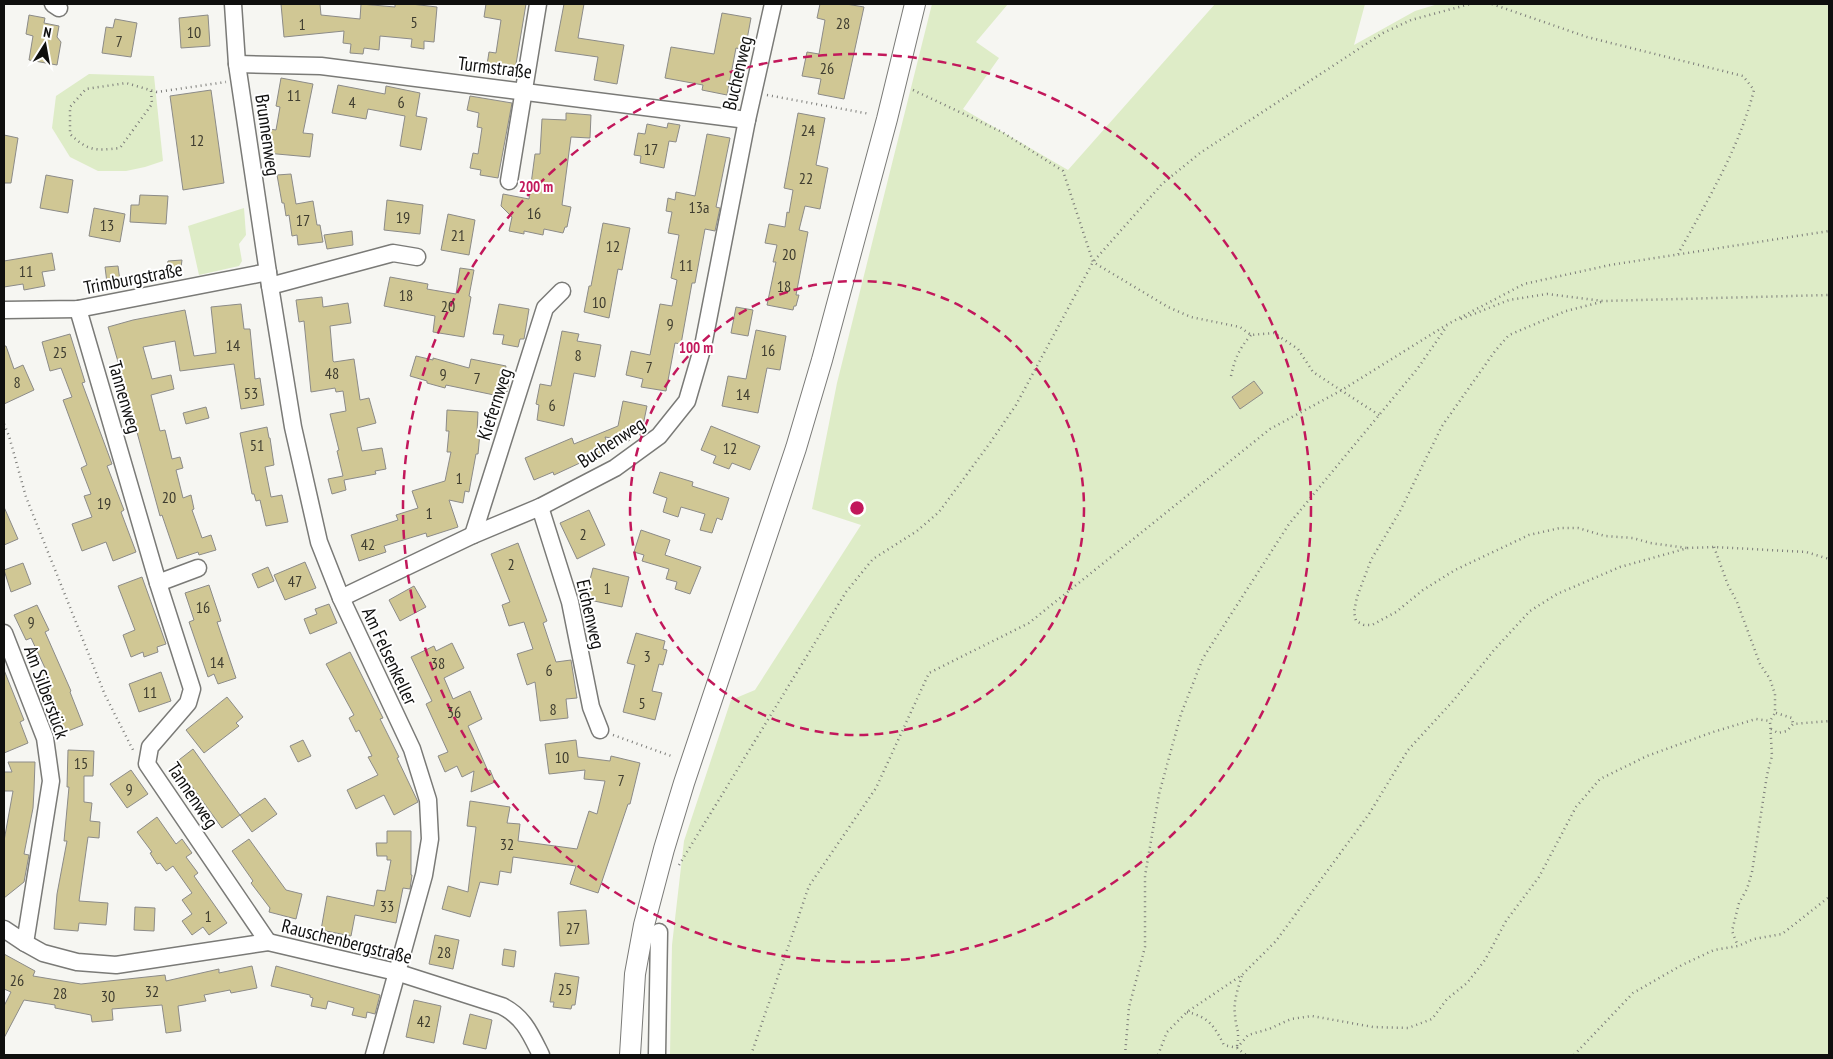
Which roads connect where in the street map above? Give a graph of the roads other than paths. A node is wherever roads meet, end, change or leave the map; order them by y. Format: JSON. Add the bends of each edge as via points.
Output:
{"nodes":[{"id":1,"x":234,"y":4,"type":"edge"},
{"id":2,"x":538,"y":4,"type":"edge"},
{"id":3,"x":773,"y":4,"type":"edge"},
{"id":4,"x":915,"y":4,"type":"edge"},
{"id":5,"x":238,"y":72,"type":"junction"},
{"id":6,"x":523,"y":91,"type":"junction"},
{"id":7,"x":747,"y":120,"type":"junction"},
{"id":8,"x":509,"y":181,"type":"dead end"},
{"id":9,"x":417,"y":257,"type":"dead end"},
{"id":10,"x":269,"y":279,"type":"junction"},
{"id":11,"x":562,"y":291,"type":"dead end"},
{"id":12,"x":78,"y":309,"type":"junction"},
{"id":13,"x":4,"y":310,"type":"edge"},
{"id":14,"x":540,"y":507,"type":"junction"},
{"id":15,"x":473,"y":534,"type":"junction"},
{"id":16,"x":198,"y":568,"type":"dead end"},
{"id":17,"x":158,"y":582,"type":"junction"},
{"id":18,"x":341,"y":598,"type":"junction"},
{"id":19,"x":4,"y":633,"type":"edge"},
{"id":20,"x":600,"y":730,"type":"road end"},
{"id":21,"x":4,"y":929,"type":"edge"},
{"id":22,"x":659,"y":932,"type":"dead end"},
{"id":23,"x":268,"y":942,"type":"junction"},
{"id":24,"x":25,"y":943,"type":"junction"},
{"id":25,"x":396,"y":972,"type":"junction"},
{"id":26,"x":374,"y":1055,"type":"edge"},
{"id":27,"x":541,"y":1055,"type":"edge"},
{"id":28,"x":630,"y":1055,"type":"edge"},
{"id":29,"x":657,"y":1055,"type":"edge"}],
"edges":[{"from":1,"to":5,"type":"street","name":"Brunnenweg"},
{"from":2,"to":6,"type":"street"},
{"from":3,"to":7,"type":"street","name":"Buchenweg"},
{"from":4,"to":28,"type":"main road","via":[[887,119],[796,448],[664,849],[644,924],[635,974]]},
{"from":5,"to":6,"type":"street","name":"Turmstraße","via":[[321,66]]},
{"from":5,"to":10,"type":"street","name":"Brunnenweg"},
{"from":6,"to":7,"type":"street","name":"Turmstraße"},
{"from":6,"to":8,"type":"street"},
{"from":7,"to":14,"type":"street","name":"Buchenweg","via":[[703,346],[687,401],[659,436],[622,463]]},
{"from":9,"to":10,"type":"street","name":"Trimburgstraße","via":[[393,253]]},
{"from":10,"to":12,"type":"street","name":"Trimburgstraße"},
{"from":10,"to":18,"type":"street","name":"Am Felsenkeller","via":[[293,427],[319,542]]},
{"from":11,"to":15,"type":"street","name":"Kiefernweg","via":[[546,308]]},
{"from":12,"to":13,"type":"street","name":"Trimburgstraße"},
{"from":12,"to":17,"type":"street","name":"Tannenweg"},
{"from":14,"to":15,"type":"street","name":"Buchenweg"},
{"from":14,"to":20,"type":"street","name":"Eichenweg","via":[[570,602],[591,707]]},
{"from":15,"to":18,"type":"street","name":"Buchenweg"},
{"from":16,"to":17,"type":"street"},
{"from":17,"to":23,"type":"street","name":"Tannenweg","via":[[192,689],[188,703],[150,747],[147,764]]},
{"from":18,"to":25,"type":"street","name":"Am Felsenkeller","via":[[412,749],[428,800],[430,839],[424,875]]},
{"from":19,"to":24,"type":"street","name":"Am Silberstück","via":[[45,738],[51,781]]},
{"from":21,"to":24,"type":"street","name":"Rauschenbergstraße"},
{"from":22,"to":29,"type":"street"},
{"from":23,"to":24,"type":"street","name":"Rauschenbergstraße","via":[[116,965],[77,962],[43,953]]},
{"from":23,"to":25,"type":"street","name":"Rauschenbergstraße"},
{"from":25,"to":26,"type":"street","name":"Am Felsenkeller"},
{"from":25,"to":27,"type":"street","name":"Rauschenbergstraße","via":[[512,1011],[524,1022]]}]}
